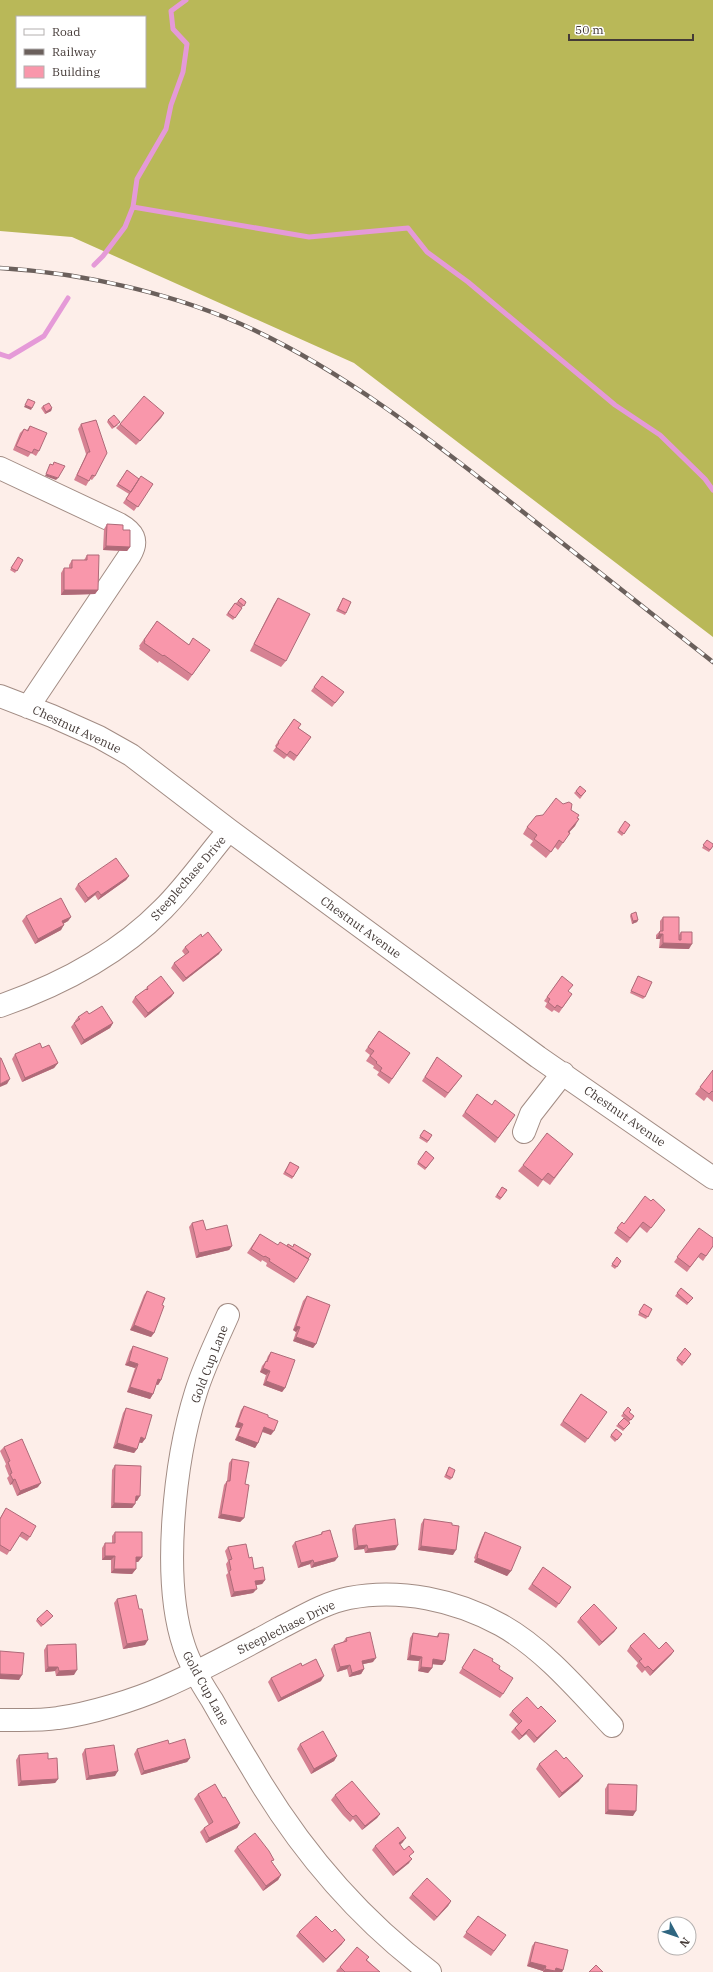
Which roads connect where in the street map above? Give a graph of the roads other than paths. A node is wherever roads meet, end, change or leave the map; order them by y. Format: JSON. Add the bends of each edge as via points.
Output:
{"nodes":[{"id":1,"x":0,"y":468,"type":"edge"},
{"id":2,"x":0,"y":696,"type":"edge"},
{"id":3,"x":28,"y":707,"type":"junction"},
{"id":4,"x":229,"y":830,"type":"junction"},
{"id":5,"x":0,"y":1006,"type":"edge"},
{"id":6,"x":563,"y":1073,"type":"junction"},
{"id":7,"x":524,"y":1132,"type":"dead end"},
{"id":8,"x":713,"y":1178,"type":"edge"},
{"id":9,"x":228,"y":1315,"type":"dead end"},
{"id":10,"x":195,"y":1672,"type":"junction"},
{"id":11,"x":0,"y":1720,"type":"edge"},
{"id":12,"x":612,"y":1726,"type":"dead end"},
{"id":13,"x":430,"y":1972,"type":"edge"}],
"edges":[{"from":1,"to":3,"type":"street","via":[[119,524],[128,529],[134,539],[135,548]]},
{"from":2,"to":3,"type":"street","name":"Chestnut Avenue"},
{"from":3,"to":4,"type":"street","name":"Chestnut Avenue","via":[[99,737],[131,755]]},
{"from":4,"to":5,"type":"street","name":"Steeplechase Drive","via":[[168,904],[121,946],[71,976],[29,996]]},
{"from":4,"to":6,"type":"street","name":"Chestnut Avenue"},
{"from":6,"to":7,"type":"street","via":[[532,1114]]},
{"from":6,"to":8,"type":"street","name":"Chestnut Avenue"},
{"from":9,"to":10,"type":"street","name":"Gold Cup Lane","via":[[196,1391],[186,1430],[175,1504],[173,1587],[182,1640]]},
{"from":10,"to":11,"type":"street","name":"Steeplechase Drive","via":[[162,1688],[89,1711],[58,1718]]},
{"from":10,"to":12,"type":"street","name":"Steeplechase Drive","via":[[321,1607],[348,1598],[376,1595],[409,1596],[470,1610],[502,1626],[534,1648],[576,1687]]},
{"from":10,"to":13,"type":"street","name":"Gold Cup Lane","via":[[274,1807],[310,1854],[357,1908]]}]}
